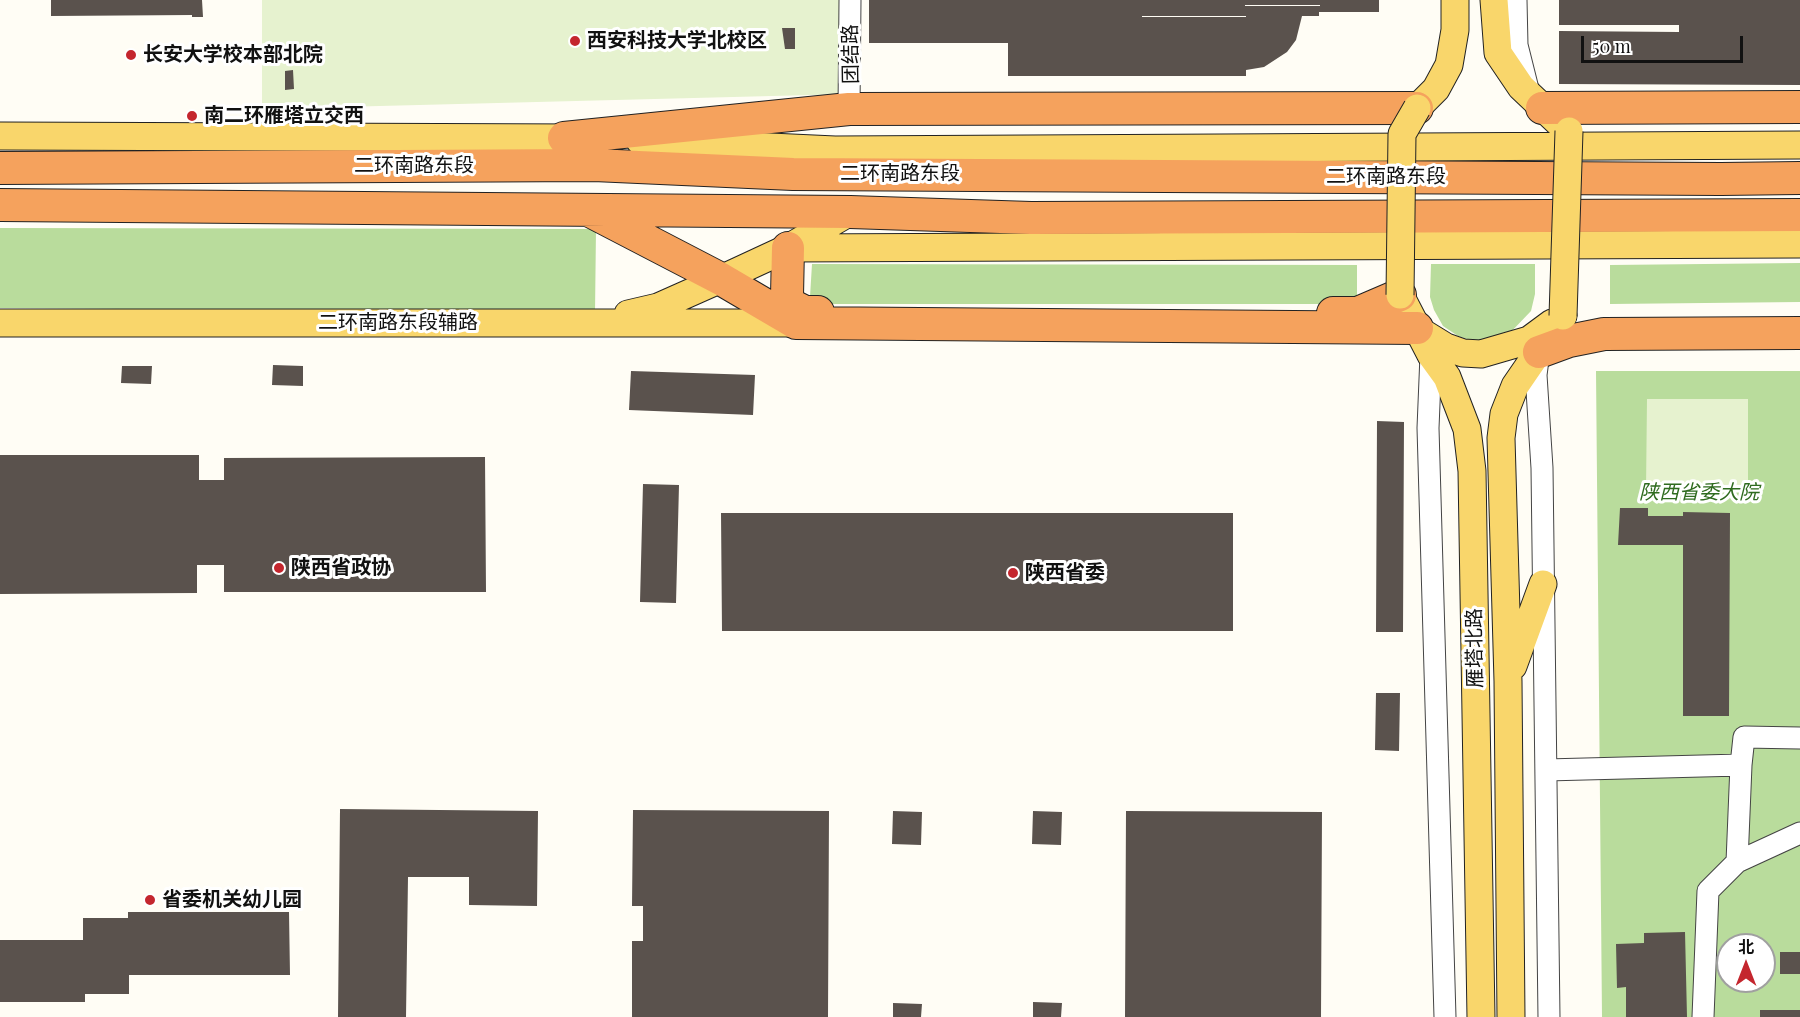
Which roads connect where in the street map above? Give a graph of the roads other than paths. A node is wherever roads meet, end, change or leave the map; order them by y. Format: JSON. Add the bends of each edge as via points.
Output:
{"nodes":[{"id":1,"x":850,"y":0,"type":"edge"},
{"id":2,"x":1455,"y":0,"type":"edge"},
{"id":3,"x":1494,"y":0,"type":"edge"},
{"id":4,"x":1516,"y":0,"type":"edge"},
{"id":5,"x":1537,"y":103,"type":"junction"},
{"id":6,"x":1800,"y":107,"type":"edge"},
{"id":7,"x":1417,"y":108,"type":"junction"},
{"id":8,"x":849,"y":109,"type":"junction"},
{"id":9,"x":1800,"y":120,"type":"edge"},
{"id":10,"x":1569,"y":131,"type":"junction"},
{"id":11,"x":0,"y":136,"type":"edge"},
{"id":12,"x":564,"y":138,"type":"junction"},
{"id":13,"x":1800,"y":145,"type":"edge"},
{"id":14,"x":0,"y":168,"type":"edge"},
{"id":15,"x":1800,"y":178,"type":"edge"},
{"id":16,"x":0,"y":205,"type":"edge"},
{"id":17,"x":586,"y":209,"type":"junction"},
{"id":18,"x":850,"y":212,"type":"junction"},
{"id":19,"x":1800,"y":215,"type":"edge"},
{"id":20,"x":1800,"y":244,"type":"edge"},
{"id":21,"x":788,"y":248,"type":"junction"},
{"id":22,"x":721,"y":279,"type":"junction"},
{"id":23,"x":1400,"y":295,"type":"junction"},
{"id":24,"x":1563,"y":316,"type":"junction"},
{"id":25,"x":1800,"y":317,"type":"edge"},
{"id":26,"x":0,"y":323,"type":"edge"},
{"id":27,"x":589,"y":323,"type":"junction"},
{"id":28,"x":796,"y":323,"type":"junction"},
{"id":29,"x":1800,"y":333,"type":"edge"},
{"id":30,"x":1424,"y":341,"type":"junction"},
{"id":31,"x":1539,"y":352,"type":"junction"},
{"id":32,"x":1543,"y":584,"type":"junction"},
{"id":33,"x":1508,"y":681,"type":"junction"},
{"id":34,"x":1800,"y":738,"type":"edge"},
{"id":35,"x":1741,"y":765,"type":"junction"},
{"id":36,"x":1546,"y":770,"type":"junction"},
{"id":37,"x":1800,"y":833,"type":"edge"},
{"id":38,"x":1737,"y":862,"type":"junction"},
{"id":39,"x":1444,"y":1017,"type":"edge"},
{"id":40,"x":1481,"y":1017,"type":"edge"},
{"id":41,"x":1511,"y":1017,"type":"edge"},
{"id":42,"x":1550,"y":1017,"type":"edge"},
{"id":43,"x":1703,"y":1017,"type":"edge"}],
"edges":[{"from":1,"to":8,"type":"street","name":"团结路"},
{"from":2,"to":7,"type":"main road","via":[[1449,65],[1436,88]]},
{"from":3,"to":5,"type":"main road","via":[[1498,54]]},
{"from":4,"to":5,"type":"street","via":[[1522,73]]},
{"from":5,"to":6,"type":"highway"},
{"from":5,"to":10,"type":"main road"},
{"from":7,"to":8,"type":"highway"},
{"from":7,"to":23,"type":"main road","bridge":true,"via":[[1401,134]]},
{"from":8,"to":12,"type":"highway"},
{"from":9,"to":10,"type":"highway","via":[[1608,122]]},
{"from":10,"to":24,"type":"main road","bridge":true},
{"from":11,"to":12,"type":"main road"},
{"from":12,"to":13,"type":"main road","via":[[835,150]]},
{"from":14,"to":15,"type":"highway","name":"二环南路东段","via":[[594,165],[793,174]]},
{"from":16,"to":17,"type":"highway","name":"二环南路东段"},
{"from":17,"to":18,"type":"highway","name":"二环南路东段"},
{"from":17,"to":22,"type":"highway"},
{"from":18,"to":19,"type":"highway","name":"二环南路东段","via":[[1031,218]]},
{"from":18,"to":21,"type":"main road"},
{"from":20,"to":21,"type":"main road"},
{"from":21,"to":22,"type":"main road"},
{"from":21,"to":23,"type":"highway","via":[[787,296],[791,305],[805,312],[1358,313]]},
{"from":22,"to":27,"type":"main road","via":[[658,307]]},
{"from":22,"to":28,"type":"highway"},
{"from":23,"to":30,"type":"main road","name":"雁塔北路"},
{"from":24,"to":25,"type":"highway"},
{"from":24,"to":30,"type":"main road","via":[[1529,340],[1481,354],[1463,353]]},
{"from":24,"to":31,"type":"main road","name":"雁塔北路"},
{"from":26,"to":27,"type":"main road","name":"二环南路东段辅路"},
{"from":27,"to":28,"type":"main road","name":"二环南路东段辅路"},
{"from":28,"to":30,"type":"highway"},
{"from":29,"to":31,"type":"highway","via":[[1605,334]]},
{"from":30,"to":39,"type":"street"},
{"from":30,"to":40,"type":"main road","name":"雁塔北路","via":[[1447,377],[1467,429],[1472,471]]},
{"from":31,"to":32,"type":"street","via":[[1536,375]]},
{"from":31,"to":33,"type":"main road","name":"雁塔北路","via":[[1515,386],[1504,414],[1501,438]]},
{"from":32,"to":33,"type":"main road"},
{"from":32,"to":36,"type":"street"},
{"from":33,"to":41,"type":"main road","name":"雁塔北路"},
{"from":34,"to":35,"type":"street","via":[[1744,737]]},
{"from":35,"to":36,"type":"street"},
{"from":35,"to":38,"type":"street"},
{"from":36,"to":42,"type":"street"},
{"from":37,"to":38,"type":"street"},
{"from":38,"to":43,"type":"street","via":[[1708,891]]}]}
